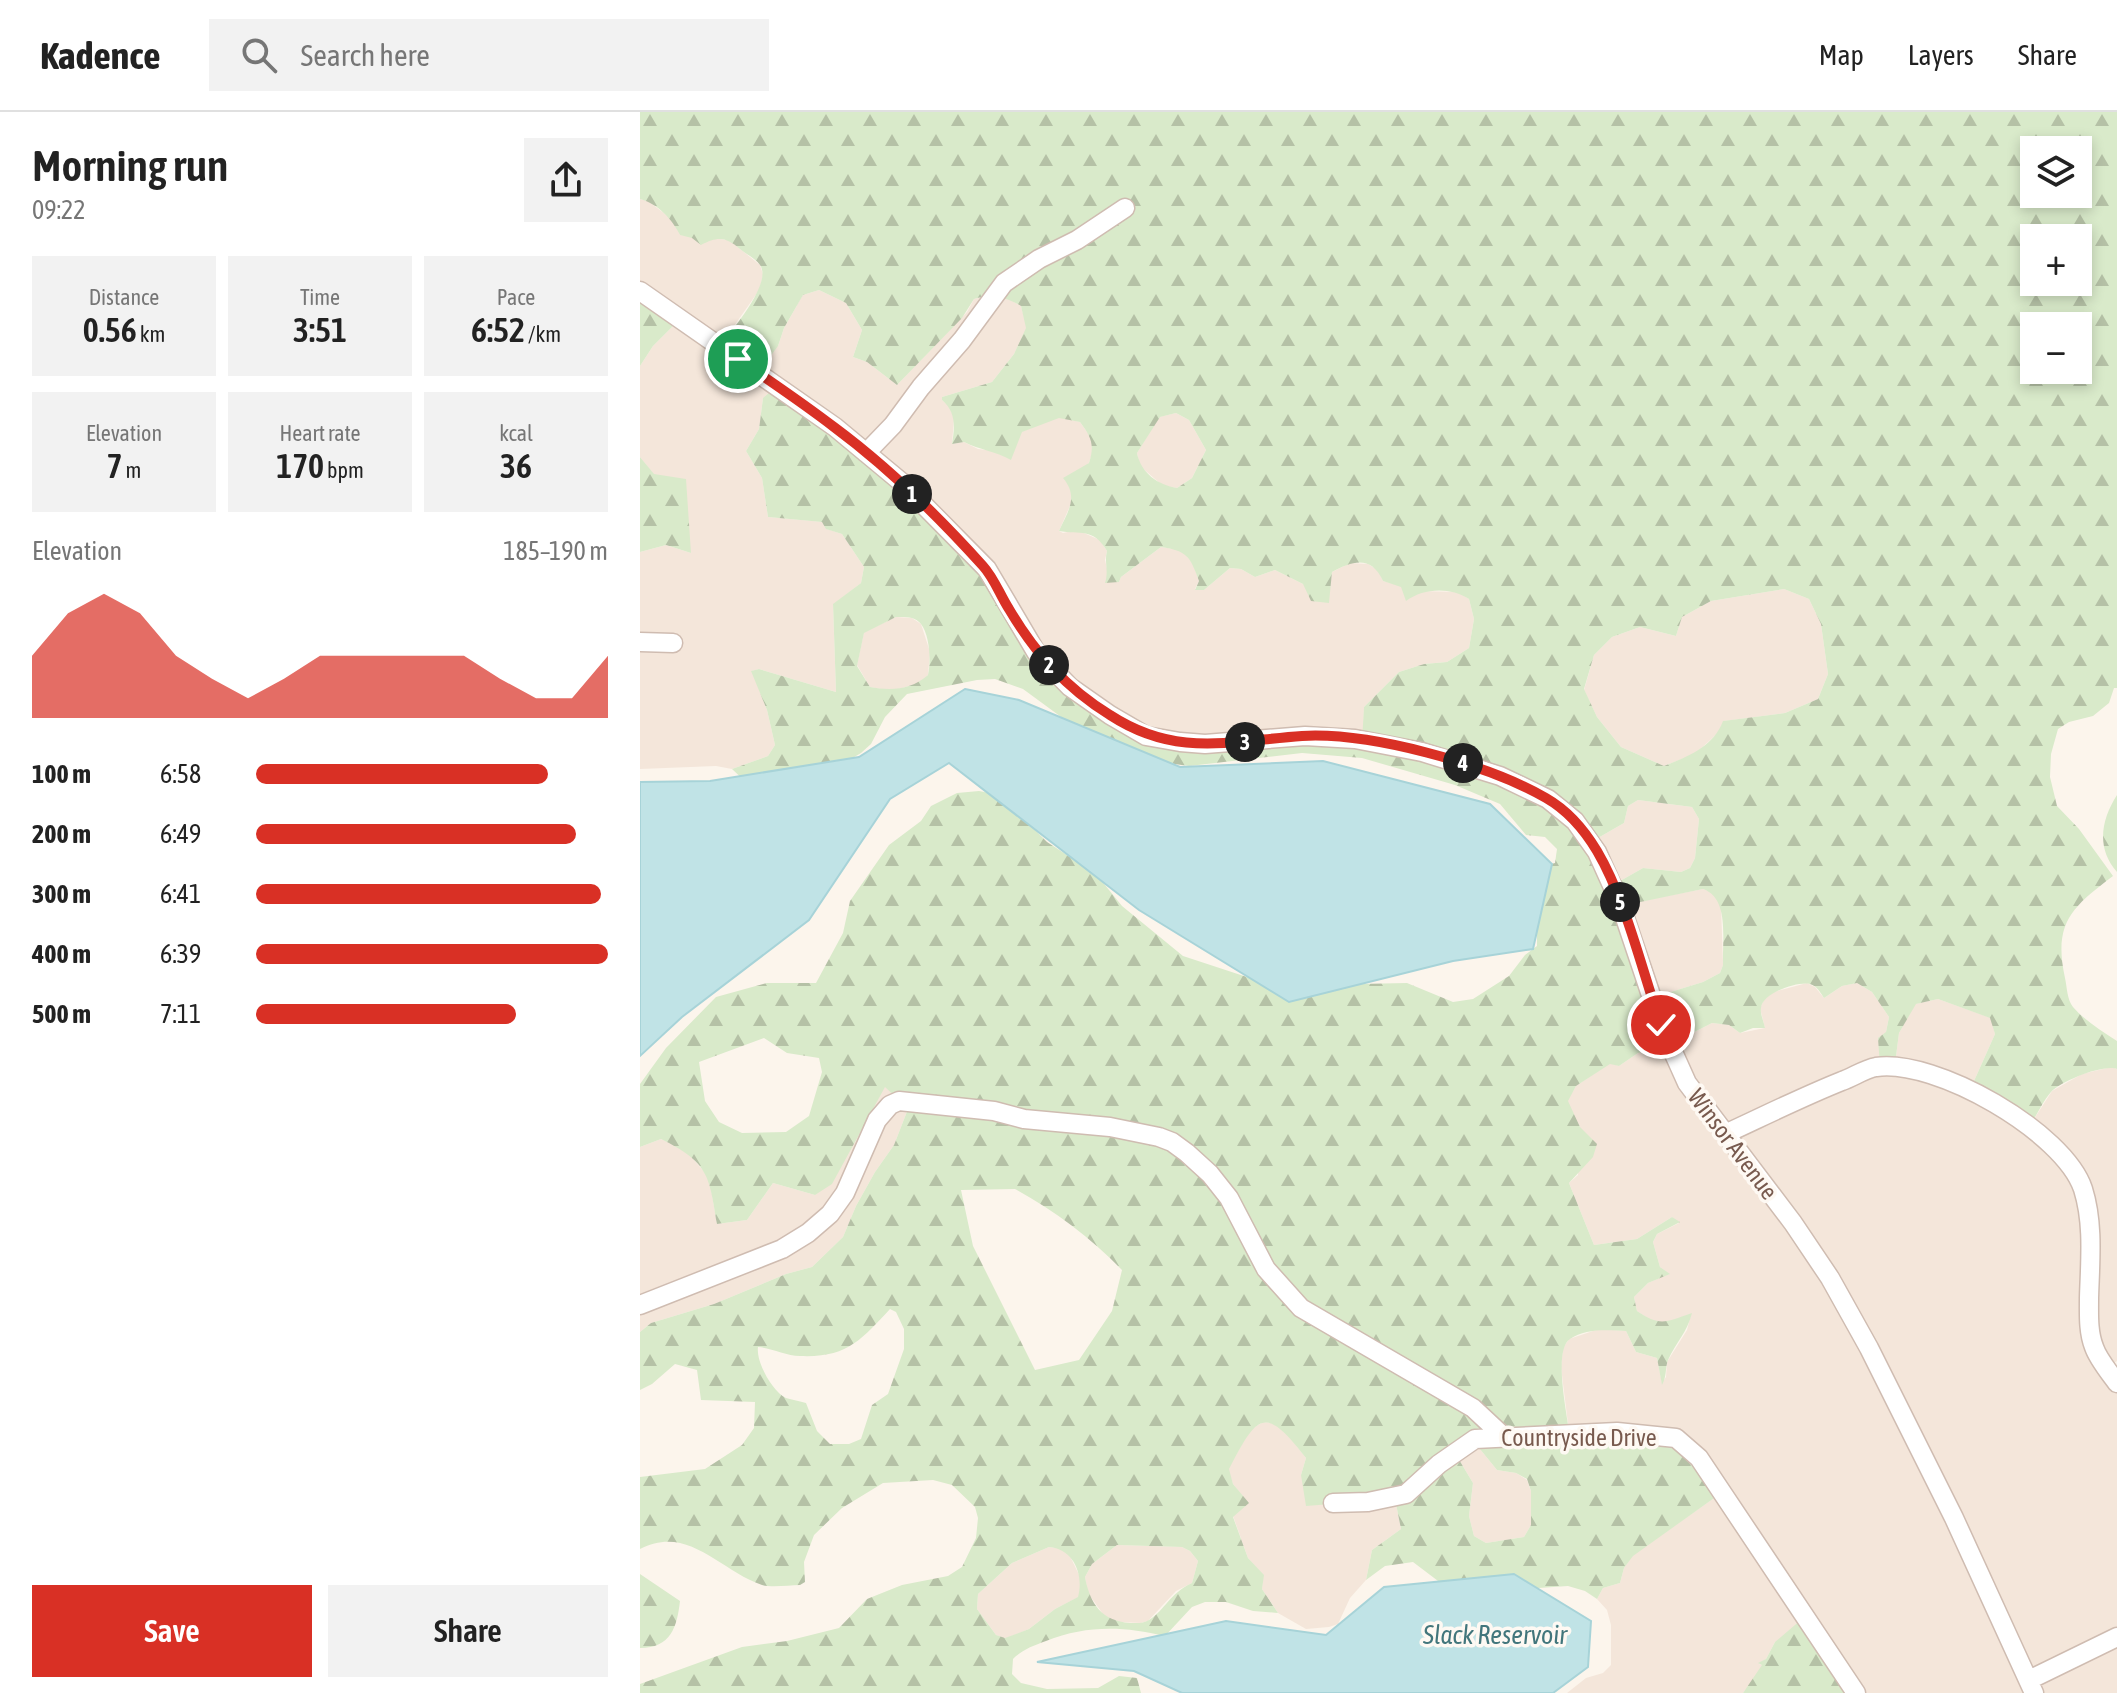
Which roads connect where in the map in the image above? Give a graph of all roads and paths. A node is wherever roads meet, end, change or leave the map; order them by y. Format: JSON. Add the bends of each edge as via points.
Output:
{"nodes":[{"id":1,"x":1125,"y":208,"type":"dead end"},
{"id":2,"x":640,"y":291,"type":"edge"},
{"id":3,"x":866,"y":453,"type":"junction"},
{"id":4,"x":640,"y":642,"type":"edge"},
{"id":5,"x":673,"y":643,"type":"dead end"},
{"id":6,"x":1725,"y":1134,"type":"junction"},
{"id":7,"x":640,"y":1305,"type":"edge"},
{"id":8,"x":2117,"y":1383,"type":"edge"},
{"id":9,"x":1503,"y":1436,"type":"junction"},
{"id":10,"x":1333,"y":1503,"type":"dead end"},
{"id":11,"x":2117,"y":1637,"type":"edge"},
{"id":12,"x":2032,"y":1686,"type":"edge"},
{"id":13,"x":1856,"y":1693,"type":"edge"}],
"edges":[{"from":1,"to":3,"type":"street","via":[[1004,283]]},
{"from":2,"to":3,"type":"street","name":"Winsor Avenue"},
{"from":3,"to":6,"type":"street","name":"Winsor Avenue","via":[[987,569],[1036,652],[1070,687],[1146,736],[1205,744],[1305,736],[1355,739],[1454,760],[1548,799],[1575,821],[1597,852],[1687,1083]]},
{"from":4,"to":5,"type":"street"},
{"from":6,"to":8,"type":"street","via":[[1876,1067],[1933,1074],[2041,1133],[2082,1187],[2090,1226],[2089,1320],[2094,1347]]},
{"from":6,"to":12,"type":"street","name":"Winsor Avenue","via":[[1793,1223],[1869,1348]]},
{"from":7,"to":9,"type":"street","via":[[782,1249],[808,1233],[845,1193],[877,1120],[899,1101],[1110,1127],[1159,1137],[1187,1153],[1229,1198],[1266,1269],[1301,1308],[1473,1408]]},
{"from":9,"to":10,"type":"street","name":"Countryside Drive","via":[[1475,1439],[1406,1494]]},
{"from":9,"to":13,"type":"street","name":"Countryside Drive","via":[[1617,1432],[1676,1438],[1699,1458]]},
{"from":11,"to":12,"type":"street"}]}
